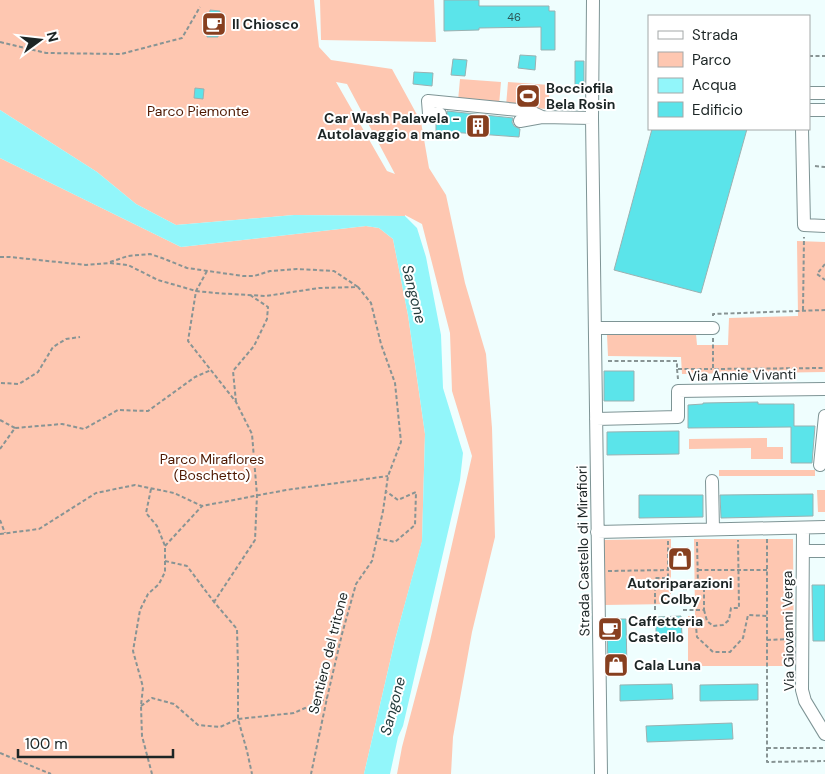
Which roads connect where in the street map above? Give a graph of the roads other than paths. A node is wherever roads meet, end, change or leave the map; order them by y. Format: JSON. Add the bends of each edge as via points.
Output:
{"nodes":[{"id":1,"x":593,"y":0,"type":"edge"},
{"id":2,"x":825,"y":92,"type":"edge"},
{"id":3,"x":810,"y":93,"type":"edge"},
{"id":4,"x":810,"y":110,"type":"edge"},
{"id":5,"x":825,"y":110,"type":"edge"},
{"id":6,"x":440,"y":114,"type":"dead end"},
{"id":7,"x":542,"y":117,"type":"junction"},
{"id":8,"x":592,"y":118,"type":"junction"},
{"id":9,"x":520,"y":121,"type":"dead end"},
{"id":10,"x":802,"y":130,"type":"edge"},
{"id":11,"x":825,"y":226,"type":"edge"},
{"id":12,"x":595,"y":328,"type":"junction"},
{"id":13,"x":713,"y":328,"type":"road end"},
{"id":14,"x":825,"y":389,"type":"edge"},
{"id":15,"x":825,"y":416,"type":"edge"},
{"id":16,"x":596,"y":419,"type":"junction"},
{"id":17,"x":820,"y":465,"type":"dead end"},
{"id":18,"x":712,"y":481,"type":"dead end"},
{"id":19,"x":825,"y":527,"type":"edge"},
{"id":20,"x":803,"y":528,"type":"junction"},
{"id":21,"x":712,"y":529,"type":"junction"},
{"id":22,"x":597,"y":532,"type":"junction"},
{"id":23,"x":803,"y":551,"type":"junction"},
{"id":24,"x":825,"y":551,"type":"edge"},
{"id":25,"x":825,"y":734,"type":"edge"},
{"id":26,"x":601,"y":774,"type":"edge"}],
"edges":[{"from":1,"to":8,"type":"street","name":"Strada Castello di Mirafiori"},
{"from":2,"to":3,"type":"street"},
{"from":4,"to":5,"type":"street"},
{"from":6,"to":7,"type":"street","via":[[429,114],[428,101],[529,111]]},
{"from":7,"to":8,"type":"street"},
{"from":7,"to":9,"type":"street"},
{"from":8,"to":12,"type":"street","name":"Strada Castello di Mirafiori"},
{"from":10,"to":11,"type":"street","via":[[804,225]]},
{"from":12,"to":13,"type":"street"},
{"from":12,"to":16,"type":"street","name":"Strada Castello di Mirafiori"},
{"from":14,"to":16,"type":"street","name":"Via Annie Vivanti","via":[[678,391],[678,417]]},
{"from":15,"to":17,"type":"street"},
{"from":16,"to":22,"type":"street","name":"Strada Castello di Mirafiori"},
{"from":18,"to":21,"type":"street"},
{"from":19,"to":20,"type":"street"},
{"from":20,"to":21,"type":"street"},
{"from":20,"to":23,"type":"street","name":"Via Giovanni Verga"},
{"from":21,"to":22,"type":"street"},
{"from":22,"to":26,"type":"street","name":"Strada Castello di Mirafiori"},
{"from":23,"to":24,"type":"street"},
{"from":23,"to":25,"type":"street","name":"Via Giovanni Verga","via":[[803,696]]}]}
